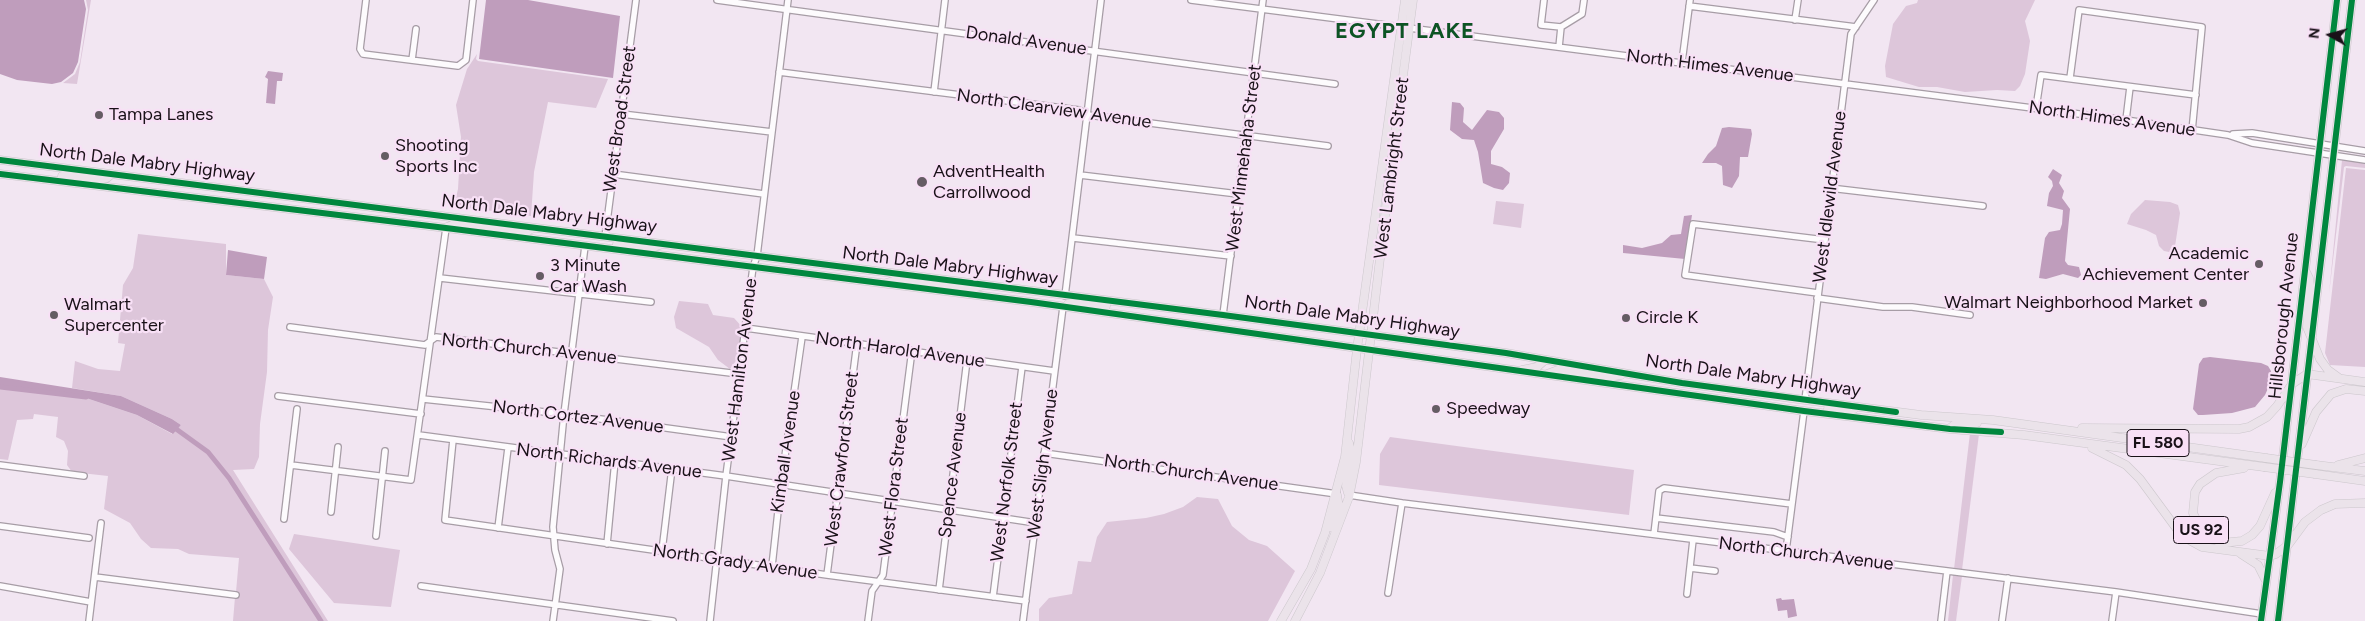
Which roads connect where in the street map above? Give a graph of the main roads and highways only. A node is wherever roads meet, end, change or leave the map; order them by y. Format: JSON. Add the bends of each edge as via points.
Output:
{"nodes":[{"id":1,"x":1405,"y":0,"type":"edge"},
{"id":2,"x":1413,"y":0,"type":"edge"},
{"id":3,"x":2337,"y":0,"type":"edge"},
{"id":4,"x":2352,"y":0,"type":"edge"},
{"id":5,"x":1406,"y":28,"type":"junction"},
{"id":6,"x":0,"y":160,"type":"edge"},
{"id":7,"x":0,"y":174,"type":"edge"},
{"id":8,"x":112,"y":174,"type":"junction"},
{"id":9,"x":46,"y":179,"type":"junction"},
{"id":10,"x":175,"y":182,"type":"junction"},
{"id":11,"x":121,"y":188,"type":"junction"},
{"id":12,"x":434,"y":215,"type":"junction"},
{"id":13,"x":387,"y":220,"type":"junction"},
{"id":14,"x":446,"y":228,"type":"junction"},
{"id":15,"x":536,"y":228,"type":"junction"},
{"id":16,"x":664,"y":244,"type":"junction"},
{"id":17,"x":585,"y":246,"type":"junction"},
{"id":18,"x":2304,"y":268,"type":"junction"},
{"id":19,"x":867,"y":270,"type":"junction"},
{"id":20,"x":826,"y":276,"type":"junction"},
{"id":21,"x":883,"y":284,"type":"junction"},
{"id":22,"x":983,"y":285,"type":"junction"},
{"id":23,"x":973,"y":295,"type":"junction"},
{"id":24,"x":1065,"y":296,"type":"junction"},
{"id":25,"x":1063,"y":307,"type":"junction"},
{"id":26,"x":1164,"y":308,"type":"junction"},
{"id":27,"x":1360,"y":334,"type":"junction"},
{"id":28,"x":1371,"y":335,"type":"junction"},
{"id":29,"x":2311,"y":338,"type":"junction"},
{"id":30,"x":1358,"y":349,"type":"junction"},
{"id":31,"x":1370,"y":350,"type":"junction"},
{"id":32,"x":1545,"y":360,"type":"junction"},
{"id":33,"x":1514,"y":371,"type":"junction"},
{"id":34,"x":1628,"y":374,"type":"junction"},
{"id":35,"x":2307,"y":374,"type":"junction"},
{"id":36,"x":1546,"y":375,"type":"junction"},
{"id":37,"x":2341,"y":379,"type":"junction"},
{"id":38,"x":1682,"y":382,"type":"junction"},
{"id":39,"x":2365,"y":382,"type":"edge"},
{"id":40,"x":2292,"y":384,"type":"junction"},
{"id":41,"x":1658,"y":390,"type":"junction"},
{"id":42,"x":1730,"y":390,"type":"junction"},
{"id":43,"x":2365,"y":391,"type":"edge"},
{"id":44,"x":1708,"y":397,"type":"junction"},
{"id":45,"x":1805,"y":400,"type":"junction"},
{"id":46,"x":1776,"y":407,"type":"junction"},
{"id":47,"x":1863,"y":407,"type":"junction"},
{"id":48,"x":1804,"y":411,"type":"junction"},
{"id":49,"x":1921,"y":415,"type":"junction"},
{"id":50,"x":1862,"y":418,"type":"junction"},
{"id":51,"x":1991,"y":420,"type":"junction"},
{"id":52,"x":2050,"y":428,"type":"junction"},
{"id":53,"x":1950,"y":429,"type":"junction"},
{"id":54,"x":1348,"y":439,"type":"junction"},
{"id":55,"x":2071,"y":441,"type":"junction"},
{"id":56,"x":2298,"y":456,"type":"junction"},
{"id":57,"x":2365,"y":458,"type":"edge"},
{"id":58,"x":2328,"y":466,"type":"junction"},
{"id":59,"x":2264,"y":467,"type":"junction"},
{"id":60,"x":2365,"y":471,"type":"edge"},
{"id":61,"x":2365,"y":481,"type":"edge"},
{"id":62,"x":2280,"y":482,"type":"junction"},
{"id":63,"x":1337,"y":494,"type":"junction"},
{"id":64,"x":1349,"y":495,"type":"junction"},
{"id":65,"x":2365,"y":503,"type":"edge"},
{"id":66,"x":2288,"y":545,"type":"junction"},
{"id":67,"x":1330,"y":549,"type":"junction"},
{"id":68,"x":2237,"y":552,"type":"junction"},
{"id":69,"x":2270,"y":556,"type":"junction"},
{"id":70,"x":2266,"y":583,"type":"junction"},
{"id":71,"x":2261,"y":618,"type":"edge"},
{"id":72,"x":1283,"y":620,"type":"edge"},
{"id":73,"x":1295,"y":621,"type":"edge"},
{"id":74,"x":2268,"y":621,"type":"edge"},
{"id":75,"x":2278,"y":621,"type":"edge"}],
"edges":[{"from":1,"to":5,"type":"main road","name":"West Lambright Street"},
{"from":2,"to":5,"type":"main road","name":"West Lambright Street"},
{"from":3,"to":18,"type":"main road","name":"Hillsborough Avenue","number":"US 92"},
{"from":4,"to":29,"type":"main road","name":"Hillsborough Avenue"},
{"from":5,"to":27,"type":"main road","name":"West Lambright Street"},
{"from":5,"to":28,"type":"main road","name":"West Lambright Street"},
{"from":6,"to":8,"type":"main road","name":"North Dale Mabry Highway","number":"FL 580"},
{"from":7,"to":9,"type":"main road","name":"North Dale Mabry Highway","number":"FL 580"},
{"from":8,"to":9,"type":"main road","via":[[98,179],[56,176]]},
{"from":8,"to":10,"type":"main road","name":"North Dale Mabry Highway","number":"FL 580"},
{"from":9,"to":11,"type":"main road","name":"North Dale Mabry Highway","number":"FL 580"},
{"from":10,"to":11,"type":"main road","via":[[168,186],[126,180]]},
{"from":10,"to":12,"type":"main road","name":"North Dale Mabry Highway","number":"FL 580"},
{"from":11,"to":13,"type":"main road","name":"North Dale Mabry Highway","number":"FL 580"},
{"from":12,"to":13,"type":"main road"},
{"from":12,"to":15,"type":"main road","name":"North Dale Mabry Highway","number":"FL 580"},
{"from":13,"to":14,"type":"main road","name":"North Dale Mabry Highway","number":"FL 580"},
{"from":14,"to":15,"type":"main road","via":[[458,223],[525,232]]},
{"from":14,"to":17,"type":"main road","name":"North Dale Mabry Highway","number":"FL 580"},
{"from":15,"to":16,"type":"main road","name":"North Dale Mabry Highway","number":"FL 580"},
{"from":16,"to":17,"type":"main road","via":[[650,248],[600,241]]},
{"from":16,"to":19,"type":"main road","name":"North Dale Mabry Highway","number":"FL 580"},
{"from":17,"to":20,"type":"main road","name":"North Dale Mabry Highway","number":"FL 580"},
{"from":18,"to":29,"type":"main road","via":[[2310,281],[2307,327]]},
{"from":18,"to":40,"type":"main road","name":"Hillsborough Avenue","number":"US 92"},
{"from":19,"to":20,"type":"main road","via":[[858,275],[832,272]]},
{"from":19,"to":22,"type":"main road","name":"North Dale Mabry Highway","number":"FL 580"},
{"from":20,"to":21,"type":"main road","name":"North Dale Mabry Highway","number":"FL 580"},
{"from":21,"to":22,"type":"main road","via":[[897,280],[970,289]]},
{"from":21,"to":23,"type":"main road","name":"North Dale Mabry Highway","number":"FL 580"},
{"from":22,"to":24,"type":"main road","name":"North Dale Mabry Highway","number":"FL 580"},
{"from":23,"to":24,"type":"main road","via":[[994,293],[1050,300]]},
{"from":23,"to":25,"type":"main road","name":"North Dale Mabry Highway","number":"FL 580"},
{"from":24,"to":26,"type":"main road","name":"North Dale Mabry Highway","number":"FL 580"},
{"from":25,"to":26,"type":"main road","via":[[1079,303],[1153,312]]},
{"from":25,"to":30,"type":"main road","name":"North Dale Mabry Highway","number":"FL 580"},
{"from":26,"to":27,"type":"main road","name":"North Dale Mabry Highway","number":"FL 580"},
{"from":27,"to":28,"type":"main road","name":"North Dale Mabry Highway","number":"FL 580"},
{"from":27,"to":30,"type":"main road","name":"West Lambright Street"},
{"from":28,"to":31,"type":"main road","name":"West Lambright Street"},
{"from":28,"to":32,"type":"main road","name":"North Dale Mabry Highway","number":"FL 580"},
{"from":29,"to":35,"type":"main road","name":"Hillsborough Avenue"},
{"from":29,"to":37,"type":"main road","via":[[2324,366]]},
{"from":30,"to":31,"type":"main road","name":"North Dale Mabry Highway","number":"FL 580"},
{"from":30,"to":54,"type":"main road","name":"West Lambright Street"},
{"from":31,"to":33,"type":"main road","name":"North Dale Mabry Highway","number":"FL 580"},
{"from":31,"to":64,"type":"main road","name":"West Lambright Street","via":[[1363,419]]},
{"from":32,"to":33,"type":"main road","via":[[1537,367]]},
{"from":32,"to":34,"type":"main road","name":"North Dale Mabry Highway","number":"FL 580"},
{"from":33,"to":36,"type":"main road","name":"North Dale Mabry Highway","number":"FL 580"},
{"from":34,"to":36,"type":"main road","via":[[1608,377],[1558,370]]},
{"from":34,"to":38,"type":"main road","name":"North Dale Mabry Highway","number":"FL 580"},
{"from":35,"to":37,"type":"main road"},
{"from":35,"to":40,"type":"main road"},
{"from":35,"to":56,"type":"main road","name":"Hillsborough Avenue"},
{"from":36,"to":41,"type":"main road","name":"North Dale Mabry Highway","number":"FL 580"},
{"from":37,"to":39,"type":"main road"},
{"from":38,"to":41,"type":"main road","via":[[1672,388]]},
{"from":38,"to":42,"type":"main road","name":"North Dale Mabry Highway","number":"FL 580"},
{"from":40,"to":52,"type":"main road","via":[[2267,417],[2239,429]]},
{"from":40,"to":62,"type":"main road","name":"Hillsborough Avenue","number":"US 92"},
{"from":41,"to":44,"type":"main road","name":"North Dale Mabry Highway","number":"FL 580"},
{"from":42,"to":44,"type":"main road"},
{"from":42,"to":45,"type":"main road","name":"North Dale Mabry Highway","number":"FL 580"},
{"from":43,"to":56,"type":"main road","via":[[2354,388],[2339,390],[2323,402],[2311,421]]},
{"from":44,"to":46,"type":"main road","name":"North Dale Mabry Highway","number":"FL 580"},
{"from":45,"to":46,"type":"main road","via":[[1796,405]]},
{"from":45,"to":47,"type":"main road","name":"North Dale Mabry Highway","number":"FL 580"},
{"from":46,"to":48,"type":"main road","name":"North Dale Mabry Highway","number":"FL 580"},
{"from":47,"to":48,"type":"main road","via":[[1845,410],[1812,407]]},
{"from":47,"to":49,"type":"main road","name":"North Dale Mabry Highway","number":"FL 580"},
{"from":48,"to":50,"type":"main road","name":"North Dale Mabry Highway","number":"FL 580"},
{"from":49,"to":50,"type":"main road","via":[[1913,419]]},
{"from":49,"to":51,"type":"main road","name":"North Dale Mabry Highway","number":"FL 580"},
{"from":50,"to":53,"type":"main road","name":"North Dale Mabry Highway","number":"FL 580"},
{"from":51,"to":52,"type":"main road","name":"North Dale Mabry Highway","number":"FL 580"},
{"from":51,"to":53,"type":"main road","via":[[1954,425]]},
{"from":52,"to":58,"type":"main road","name":"North Dale Mabry Highway","number":"FL 580","bridge":true},
{"from":53,"to":55,"type":"main road","name":"North Dale Mabry Highway","number":"FL 580"},
{"from":54,"to":63,"type":"main road"},
{"from":54,"to":64,"type":"main road","via":[[1351,453],[1346,486]]},
{"from":55,"to":59,"type":"main road","name":"North Dale Mabry Highway"},
{"from":55,"to":68,"type":"main road","number":"FL 580","via":[[2104,452],[2126,465],[2188,541],[2202,547]]},
{"from":56,"to":66,"type":"main road"},
{"from":57,"to":58,"type":"main road","number":"FL 580"},
{"from":58,"to":60,"type":"main road","name":"North Dale Mabry Highway"},
{"from":59,"to":61,"type":"main road","name":"North Dale Mabry Highway","number":"US 92","bridge":true},
{"from":59,"to":62,"type":"main road","number":"US 92","via":[[2226,470],[2200,484],[2195,492],[2193,513],[2203,533],[2221,543],[2231,544],[2252,535],[2260,526]]},
{"from":62,"to":69,"type":"main road","name":"Hillsborough Avenue"},
{"from":63,"to":67,"type":"main road","via":[[1339,508]]},
{"from":63,"to":72,"type":"main road","via":[[1312,569]]},
{"from":64,"to":67,"type":"main road"},
{"from":65,"to":66,"type":"main road","via":[[2335,504],[2321,510],[2305,522]]},
{"from":66,"to":69,"type":"main road"},
{"from":66,"to":75,"type":"main road"},
{"from":67,"to":73,"type":"main road"},
{"from":68,"to":69,"type":"main road"},
{"from":68,"to":70,"type":"main road","number":"FL 580","via":[[2258,565]]},
{"from":69,"to":70,"type":"main road","name":"Hillsborough Avenue"},
{"from":70,"to":71,"type":"main road","name":"Hillsborough Avenue"},
{"from":71,"to":74,"type":"main road"}]}
